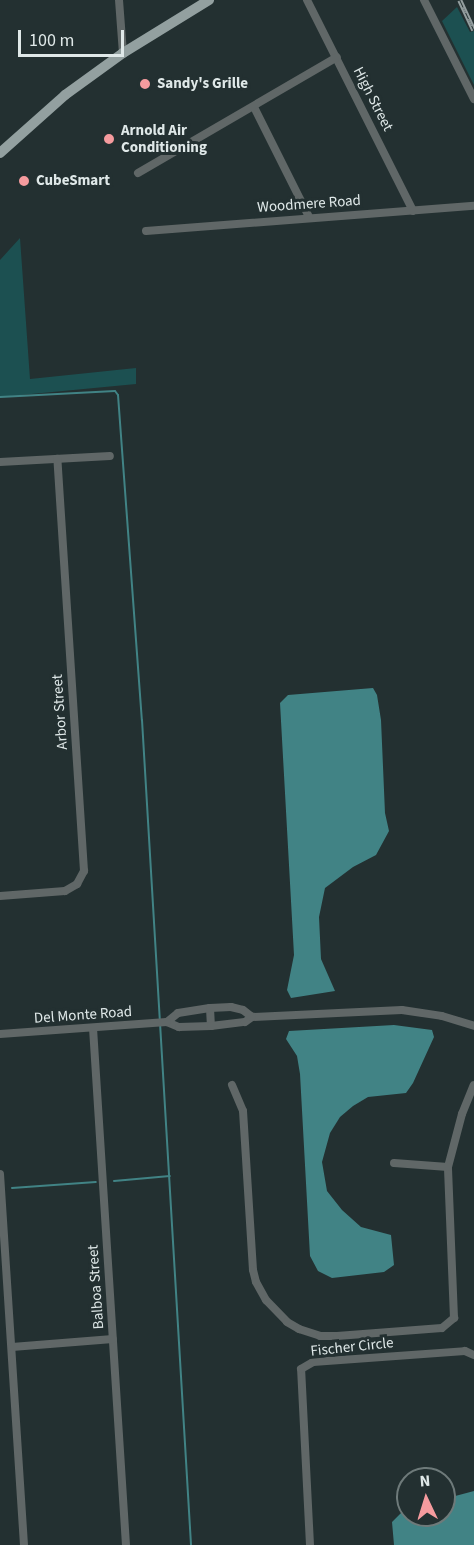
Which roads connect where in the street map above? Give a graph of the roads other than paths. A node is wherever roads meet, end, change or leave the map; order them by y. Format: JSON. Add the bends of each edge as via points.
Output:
{"nodes":[{"id":1,"x":119,"y":0,"type":"edge"},
{"id":2,"x":209,"y":0,"type":"edge"},
{"id":3,"x":307,"y":0,"type":"edge"},
{"id":4,"x":424,"y":0,"type":"edge"},
{"id":5,"x":123,"y":53,"type":"junction"},
{"id":6,"x":337,"y":57,"type":"junction"},
{"id":7,"x":474,"y":99,"type":"edge"},
{"id":8,"x":254,"y":107,"type":"junction"},
{"id":9,"x":0,"y":153,"type":"edge"},
{"id":10,"x":138,"y":173,"type":"dead end"},
{"id":11,"x":474,"y":206,"type":"edge"},
{"id":12,"x":413,"y":211,"type":"junction"},
{"id":13,"x":309,"y":217,"type":"junction"},
{"id":14,"x":146,"y":231,"type":"dead end"},
{"id":15,"x":110,"y":456,"type":"dead end"},
{"id":16,"x":57,"y":459,"type":"junction"},
{"id":17,"x":0,"y":462,"type":"edge"},
{"id":18,"x":0,"y":896,"type":"edge"},
{"id":19,"x":210,"y":1008,"type":"junction"},
{"id":20,"x":252,"y":1017,"type":"junction"},
{"id":21,"x":167,"y":1022,"type":"junction"},
{"id":22,"x":211,"y":1026,"type":"junction"},
{"id":23,"x":474,"y":1026,"type":"edge"},
{"id":24,"x":93,"y":1028,"type":"junction"},
{"id":25,"x":0,"y":1034,"type":"edge"},
{"id":26,"x":232,"y":1085,"type":"dead end"},
{"id":27,"x":474,"y":1085,"type":"edge"},
{"id":28,"x":394,"y":1163,"type":"dead end"},
{"id":29,"x":448,"y":1167,"type":"junction"},
{"id":30,"x":0,"y":1174,"type":"edge"},
{"id":31,"x":2,"y":1248,"type":"edge"},
{"id":32,"x":113,"y":1339,"type":"junction"},
{"id":33,"x":12,"y":1347,"type":"junction"},
{"id":34,"x":474,"y":1355,"type":"edge"},
{"id":35,"x":24,"y":1545,"type":"edge"},
{"id":36,"x":126,"y":1545,"type":"edge"},
{"id":37,"x":310,"y":1545,"type":"edge"}],
"edges":[{"from":1,"to":5,"type":"street"},
{"from":2,"to":5,"type":"main road"},
{"from":3,"to":6,"type":"street","name":"High Street"},
{"from":4,"to":7,"type":"street"},
{"from":5,"to":9,"type":"main road","via":[[65,94]]},
{"from":6,"to":8,"type":"street"},
{"from":6,"to":12,"type":"street","name":"High Street"},
{"from":8,"to":10,"type":"street"},
{"from":8,"to":13,"type":"street"},
{"from":11,"to":12,"type":"street","name":"Woodmere Road"},
{"from":12,"to":13,"type":"street","name":"Woodmere Road"},
{"from":13,"to":14,"type":"street","name":"Woodmere Road"},
{"from":15,"to":16,"type":"street"},
{"from":16,"to":17,"type":"street"},
{"from":16,"to":18,"type":"street","name":"Arbor Street","via":[[84,871],[76,884],[65,891]]},
{"from":19,"to":20,"type":"street","via":[[231,1007]]},
{"from":19,"to":21,"type":"street","via":[[178,1013]]},
{"from":19,"to":22,"type":"street"},
{"from":20,"to":22,"type":"street","via":[[245,1022]]},
{"from":20,"to":23,"type":"street","via":[[402,1010]]},
{"from":21,"to":22,"type":"street","via":[[179,1027]]},
{"from":21,"to":24,"type":"street","name":"Del Monte Road"},
{"from":24,"to":25,"type":"street","name":"Del Monte Road"},
{"from":24,"to":32,"type":"street","name":"Balboa Street"},
{"from":26,"to":29,"type":"street","via":[[243,1111],[256,1282],[275,1311],[299,1329],[338,1336],[442,1328],[450,1324],[456,1309]]},
{"from":27,"to":29,"type":"street"},
{"from":28,"to":29,"type":"street"},
{"from":30,"to":31,"type":"street"},
{"from":31,"to":33,"type":"street"},
{"from":32,"to":33,"type":"street"},
{"from":32,"to":36,"type":"street","name":"Balboa Street"},
{"from":33,"to":35,"type":"street"},
{"from":34,"to":37,"type":"street","name":"Fischer Circle","via":[[465,1351],[313,1362],[301,1369]]}]}
